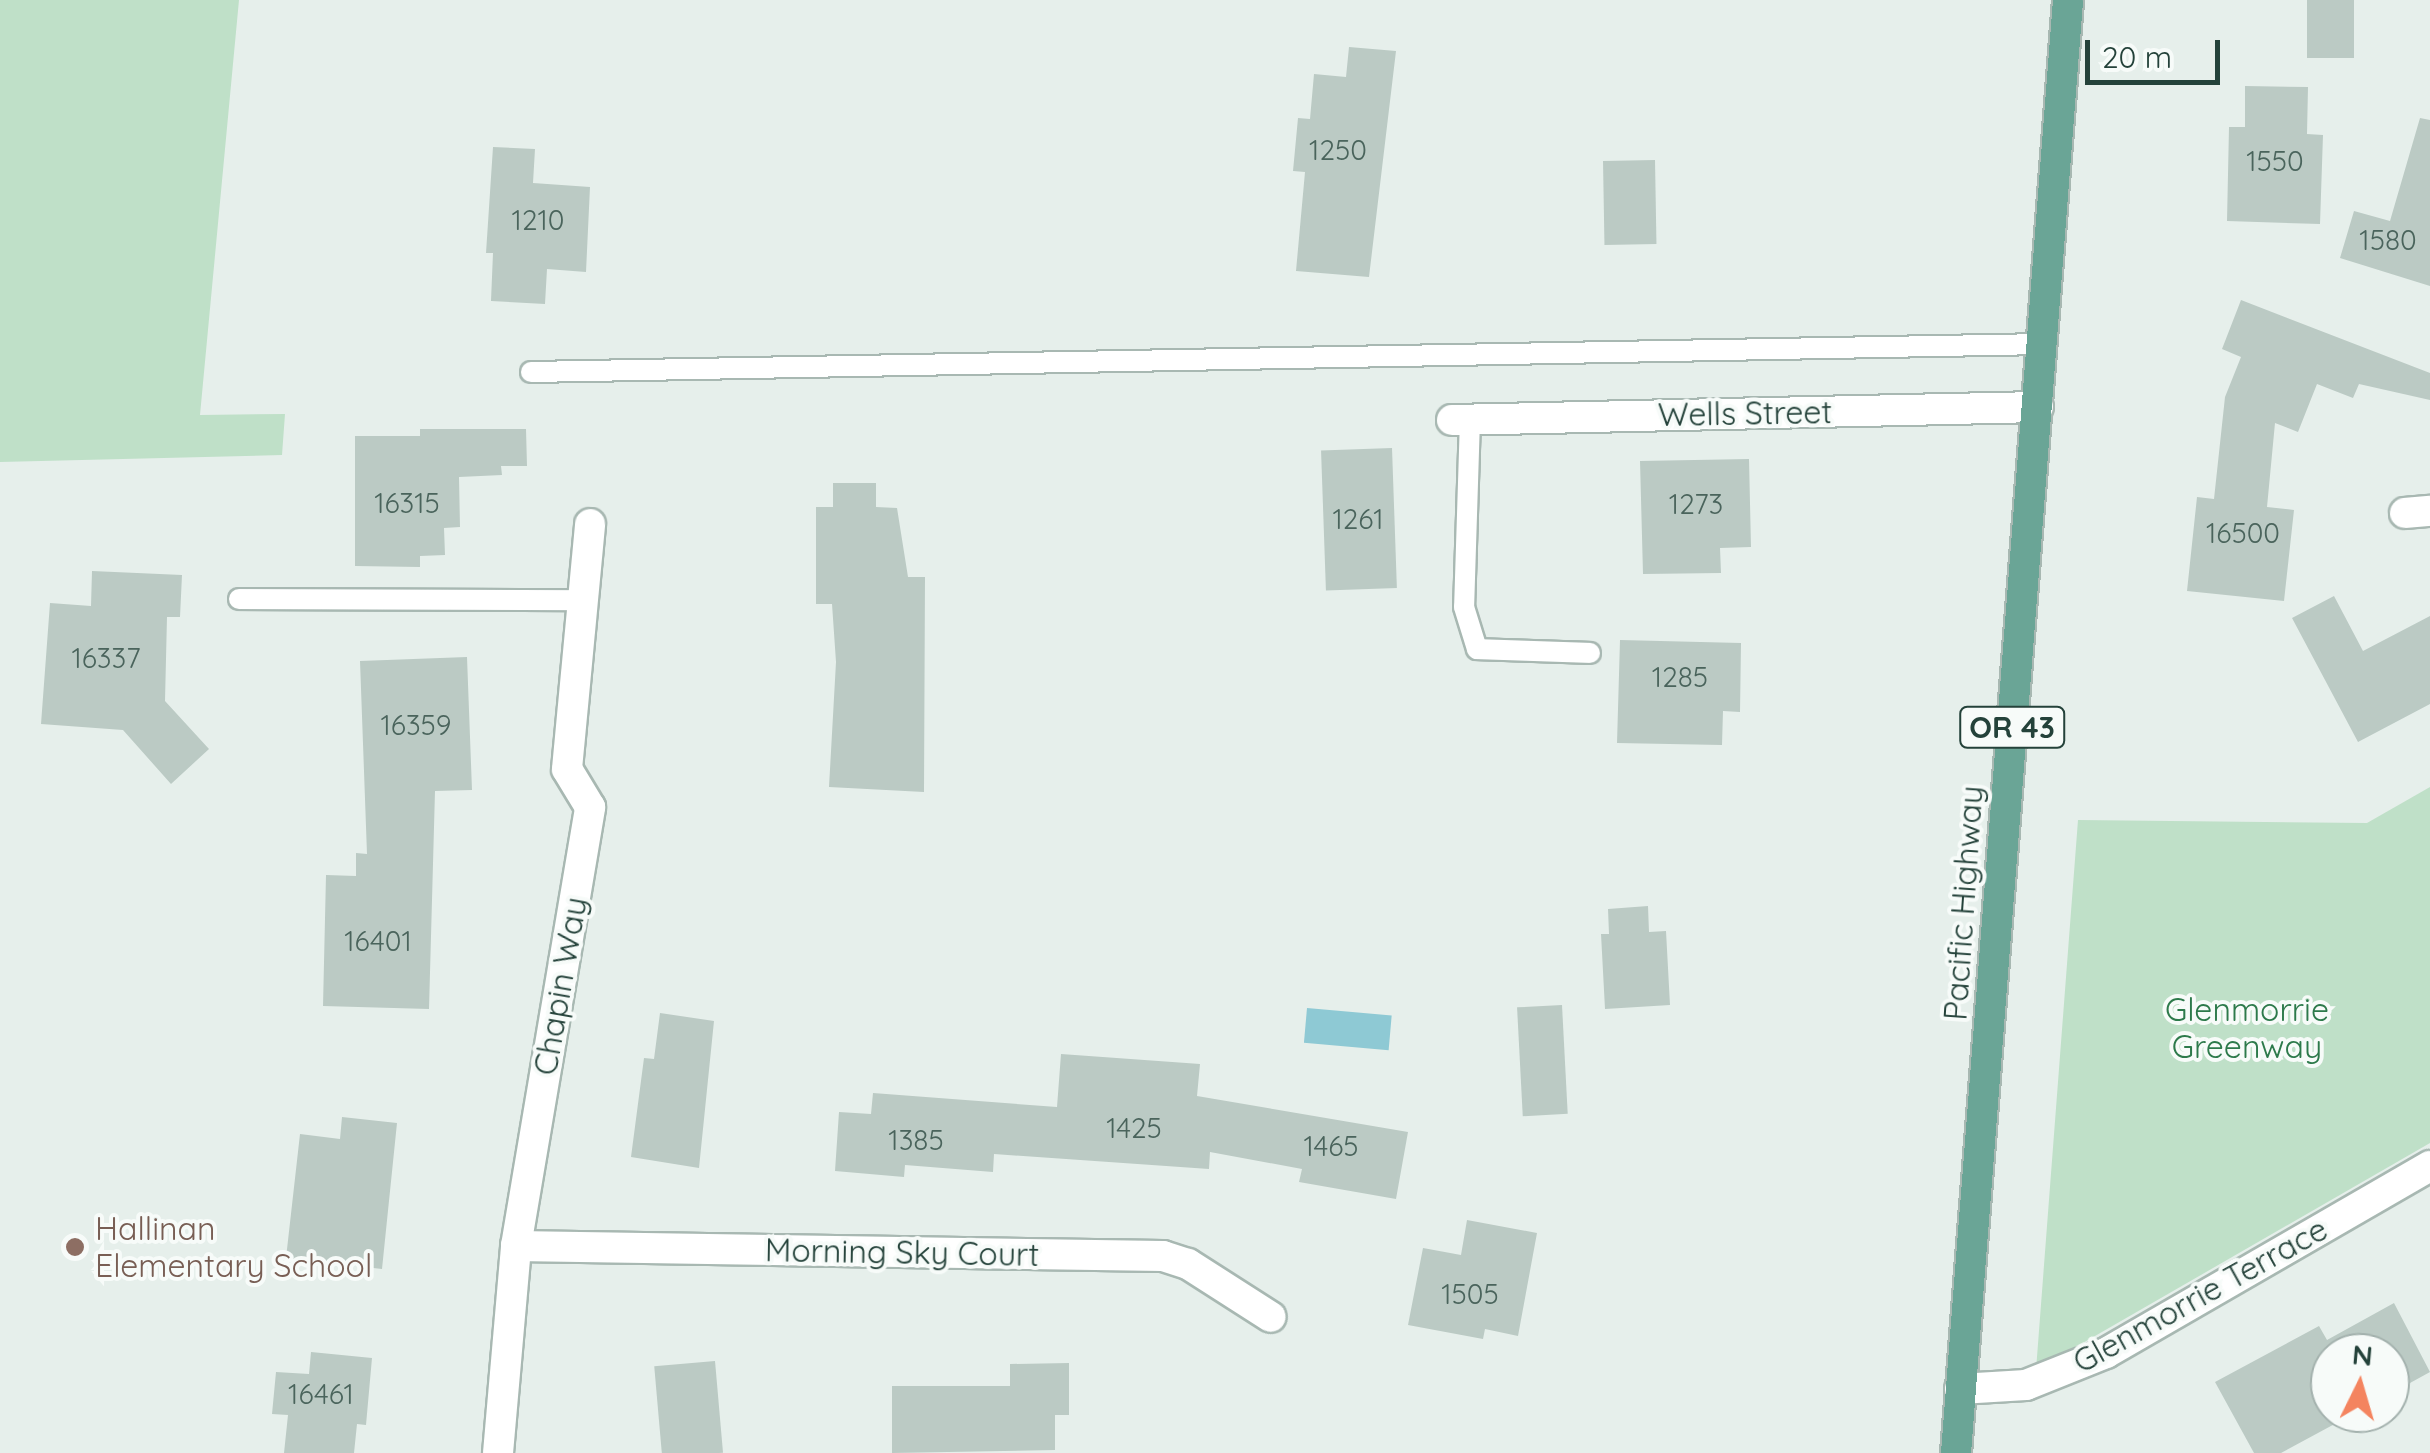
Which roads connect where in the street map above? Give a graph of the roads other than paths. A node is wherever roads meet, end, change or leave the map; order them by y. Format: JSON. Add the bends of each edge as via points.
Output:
{"nodes":[{"id":1,"x":2068,"y":0,"type":"edge"},
{"id":2,"x":2042,"y":344,"type":"junction"},
{"id":3,"x":531,"y":372,"type":"dead end"},
{"id":4,"x":2038,"y":407,"type":"junction"},
{"id":5,"x":1461,"y":420,"type":"joint"},
{"id":6,"x":590,"y":524,"type":"dead end"},
{"id":7,"x":239,"y":599,"type":"dead end"},
{"id":8,"x":583,"y":600,"type":"junction"},
{"id":9,"x":1590,"y":652,"type":"dead end"},
{"id":10,"x":2430,"y":1166,"type":"edge"},
{"id":11,"x":516,"y":1246,"type":"junction"},
{"id":12,"x":1271,"y":1317,"type":"dead end"},
{"id":13,"x":1960,"y":1390,"type":"junction"},
{"id":14,"x":498,"y":1453,"type":"edge"},
{"id":15,"x":1956,"y":1453,"type":"edge"}],
"edges":[{"from":1,"to":2,"type":"main road","name":"Pacific Highway","number":"OR 43"},
{"from":2,"to":3,"type":"lane"},
{"from":2,"to":4,"type":"main road","name":"Pacific Highway","number":"OR 43"},
{"from":4,"to":5,"type":"street","name":"Wells Street"},
{"from":4,"to":13,"type":"main road","name":"Pacific Highway","number":"OR 43"},
{"from":5,"to":9,"type":"lane","via":[[1464,607],[1477,649]]},
{"from":6,"to":8,"type":"street","name":"Chapin Way"},
{"from":7,"to":8,"type":"lane"},
{"from":8,"to":11,"type":"street","name":"Chapin Way","via":[[566,769],[590,808]]},
{"from":10,"to":13,"type":"street","name":"Glenmorrie Terrace","via":[[2106,1352],[2026,1386]]},
{"from":11,"to":12,"type":"street","name":"Morning Sky Court","via":[[1163,1256],[1188,1264]]},
{"from":11,"to":14,"type":"street","name":"Chapin Way"},
{"from":13,"to":15,"type":"main road","name":"Pacific Highway","number":"OR 43"}]}
